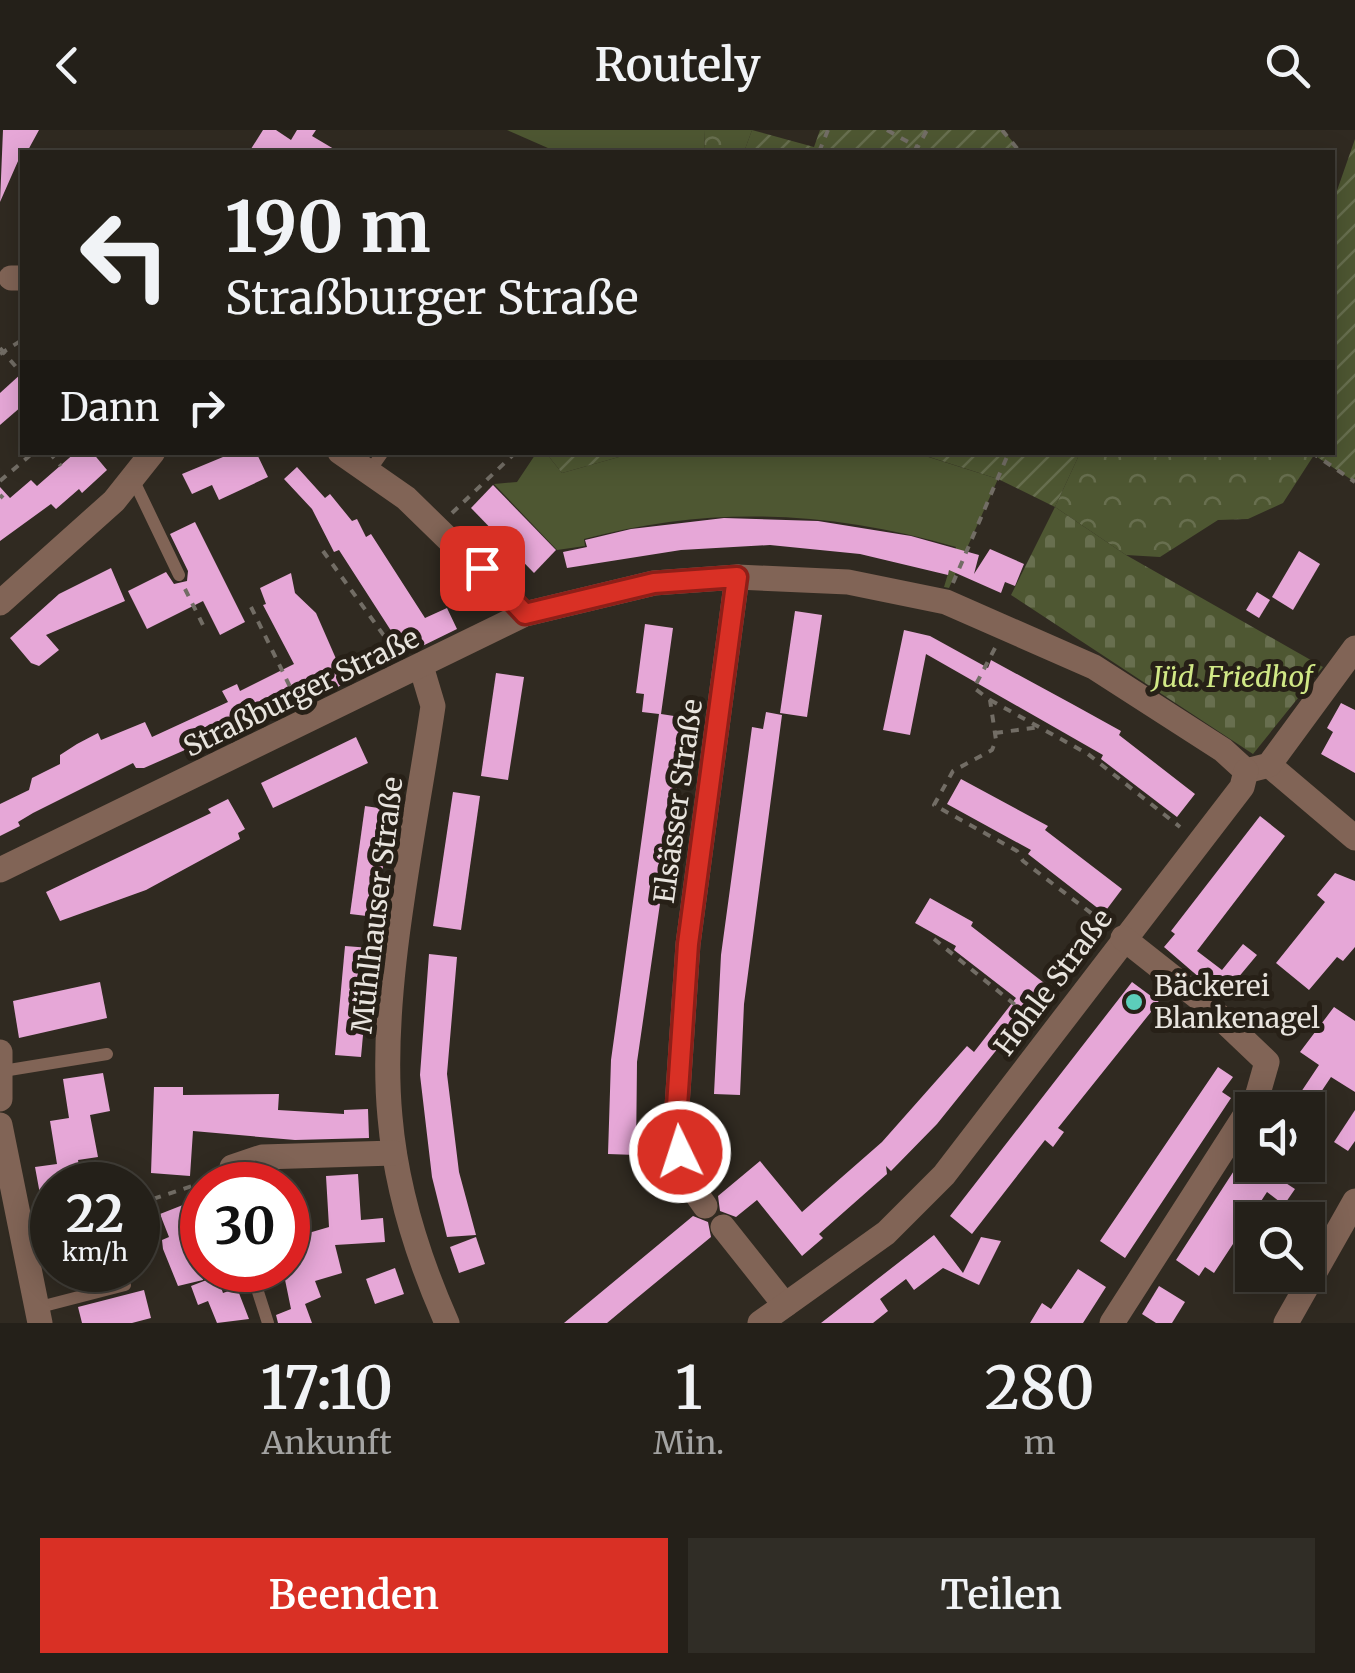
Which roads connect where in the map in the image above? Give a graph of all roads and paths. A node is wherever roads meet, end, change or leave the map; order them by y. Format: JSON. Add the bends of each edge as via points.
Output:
{"nodes":[{"id":1,"x":888,"y":130,"type":"edge"},
{"id":2,"x":927,"y":130,"type":"edge"},
{"id":3,"x":1002,"y":130,"type":"edge"},
{"id":4,"x":916,"y":150,"type":"edge"},
{"id":5,"x":1018,"y":150,"type":"edge"},
{"id":6,"x":1,"y":352,"type":"edge"},
{"id":7,"x":20,"y":372,"type":"edge"},
{"id":8,"x":30,"y":455,"type":"edge"},
{"id":9,"x":52,"y":455,"type":"edge"},
{"id":10,"x":150,"y":455,"type":"edge"},
{"id":11,"x":351,"y":455,"type":"edge"},
{"id":12,"x":513,"y":455,"type":"edge"},
{"id":13,"x":1008,"y":455,"type":"edge"},
{"id":14,"x":1315,"y":455,"type":"edge"},
{"id":15,"x":376,"y":462,"type":"edge"},
{"id":16,"x":61,"y":466,"type":"dead end"},
{"id":17,"x":133,"y":478,"type":"junction"},
{"id":18,"x":0,"y":481,"type":"edge"},
{"id":19,"x":1355,"y":482,"type":"edge"},
{"id":20,"x":438,"y":527,"type":"junction"},
{"id":21,"x":324,"y":551,"type":"dead end"},
{"id":22,"x":179,"y":575,"type":"joint"},
{"id":23,"x":737,"y":577,"type":"junction"},
{"id":24,"x":946,"y":602,"type":"junction"},
{"id":25,"x":0,"y":603,"type":"edge"},
{"id":26,"x":250,"y":607,"type":"dead end"},
{"id":27,"x":525,"y":614,"type":"junction"},
{"id":28,"x":1007,"y":625,"type":"junction"},
{"id":29,"x":205,"y":629,"type":"dead end"},
{"id":30,"x":1353,"y":654,"type":"edge"},
{"id":31,"x":414,"y":670,"type":"junction"},
{"id":32,"x":990,"y":700,"type":"junction"},
{"id":33,"x":308,"y":723,"type":"junction"},
{"id":34,"x":1040,"y":728,"type":"junction"},
{"id":35,"x":995,"y":733,"type":"junction"},
{"id":36,"x":1257,"y":768,"type":"junction"},
{"id":37,"x":1355,"y":838,"type":"edge"},
{"id":38,"x":1200,"y":842,"type":"junction"},
{"id":39,"x":0,"y":870,"type":"edge"},
{"id":40,"x":1123,"y":938,"type":"junction"},
{"id":41,"x":934,"y":939,"type":"dead end"},
{"id":42,"x":1050,"y":1033,"type":"junction"},
{"id":43,"x":107,"y":1054,"type":"dead end"},
{"id":44,"x":2,"y":1062,"type":"edge"},
{"id":45,"x":0,"y":1100,"type":"edge"},
{"id":46,"x":0,"y":1126,"type":"edge"},
{"id":47,"x":394,"y":1154,"type":"junction"},
{"id":48,"x":254,"y":1162,"type":"edge"},
{"id":49,"x":1355,"y":1202,"type":"edge"},
{"id":50,"x":705,"y":1206,"type":"dead end"},
{"id":51,"x":722,"y":1228,"type":"dead end"},
{"id":52,"x":105,"y":1292,"type":"edge"},
{"id":53,"x":258,"y":1292,"type":"edge"},
{"id":54,"x":38,"y":1315,"type":"edge"},
{"id":55,"x":774,"y":1317,"type":"edge"},
{"id":56,"x":268,"y":1323,"type":"edge"},
{"id":57,"x":446,"y":1323,"type":"edge"},
{"id":58,"x":1112,"y":1323,"type":"edge"},
{"id":59,"x":1286,"y":1323,"type":"edge"}],
"edges":[{"from":1,"to":4,"type":"path"},
{"from":2,"to":4,"type":"path"},
{"from":3,"to":5,"type":"path"},
{"from":6,"to":7,"type":"path"},
{"from":8,"to":18,"type":"path"},
{"from":9,"to":16,"type":"path"},
{"from":10,"to":17,"type":"street"},
{"from":11,"to":15,"type":"street"},
{"from":12,"to":20,"type":"path"},
{"from":13,"to":24,"type":"path"},
{"from":14,"to":19,"type":"path"},
{"from":15,"to":20,"type":"street"},
{"from":17,"to":22,"type":"lane"},
{"from":17,"to":25,"type":"street"},
{"from":20,"to":27,"type":"street"},
{"from":21,"to":31,"type":"path"},
{"from":22,"to":29,"type":"path"},
{"from":23,"to":24,"type":"street","name":"Straßburger Straße","via":[[848,582]]},
{"from":23,"to":27,"type":"street","name":"Straßburger Straße","via":[[654,583]]},
{"from":23,"to":50,"type":"street","name":"Elsässer Straße","via":[[688,944],[676,1121],[688,1182]]},
{"from":24,"to":28,"type":"street","name":"Straßburger Straße"},
{"from":26,"to":33,"type":"path"},
{"from":27,"to":31,"type":"street","name":"Straßburger Straße"},
{"from":28,"to":32,"type":"path","via":[[974,688]]},
{"from":28,"to":36,"type":"street","name":"Straßburger Straße","via":[[1094,667]]},
{"from":30,"to":36,"type":"street","name":"Hohle Straße"},
{"from":31,"to":33,"type":"street","name":"Straßburger Straße"},
{"from":31,"to":47,"type":"street","name":"Mühlhauser Straße","via":[[433,706],[390,1013]]},
{"from":32,"to":34,"type":"path"},
{"from":32,"to":35,"type":"path"},
{"from":33,"to":39,"type":"street","name":"Straßburger Straße"},
{"from":34,"to":35,"type":"path"},
{"from":34,"to":38,"type":"path","via":[[1088,754]]},
{"from":35,"to":40,"type":"path","via":[[992,750],[953,771],[934,806],[1017,850]]},
{"from":36,"to":37,"type":"street","name":"Straßburger Straße"},
{"from":36,"to":38,"type":"street","name":"Hohle Straße"},
{"from":38,"to":40,"type":"street","name":"Hohle Straße"},
{"from":40,"to":42,"type":"street","name":"Hohle Straße"},
{"from":40,"to":58,"type":"street","via":[[1267,1062],[1257,1097]]},
{"from":41,"to":42,"type":"path"},
{"from":42,"to":55,"type":"street","name":"Hohle Straße","via":[[911,1211]]},
{"from":43,"to":44,"type":"lane"},
{"from":44,"to":45,"type":"street"},
{"from":46,"to":54,"type":"street"},
{"from":47,"to":48,"type":"street"},
{"from":47,"to":57,"type":"street","name":"Mühlhauser Straße"},
{"from":49,"to":59,"type":"street"},
{"from":51,"to":55,"type":"street"},
{"from":52,"to":54,"type":"lane"},
{"from":53,"to":56,"type":"lane"}]}
